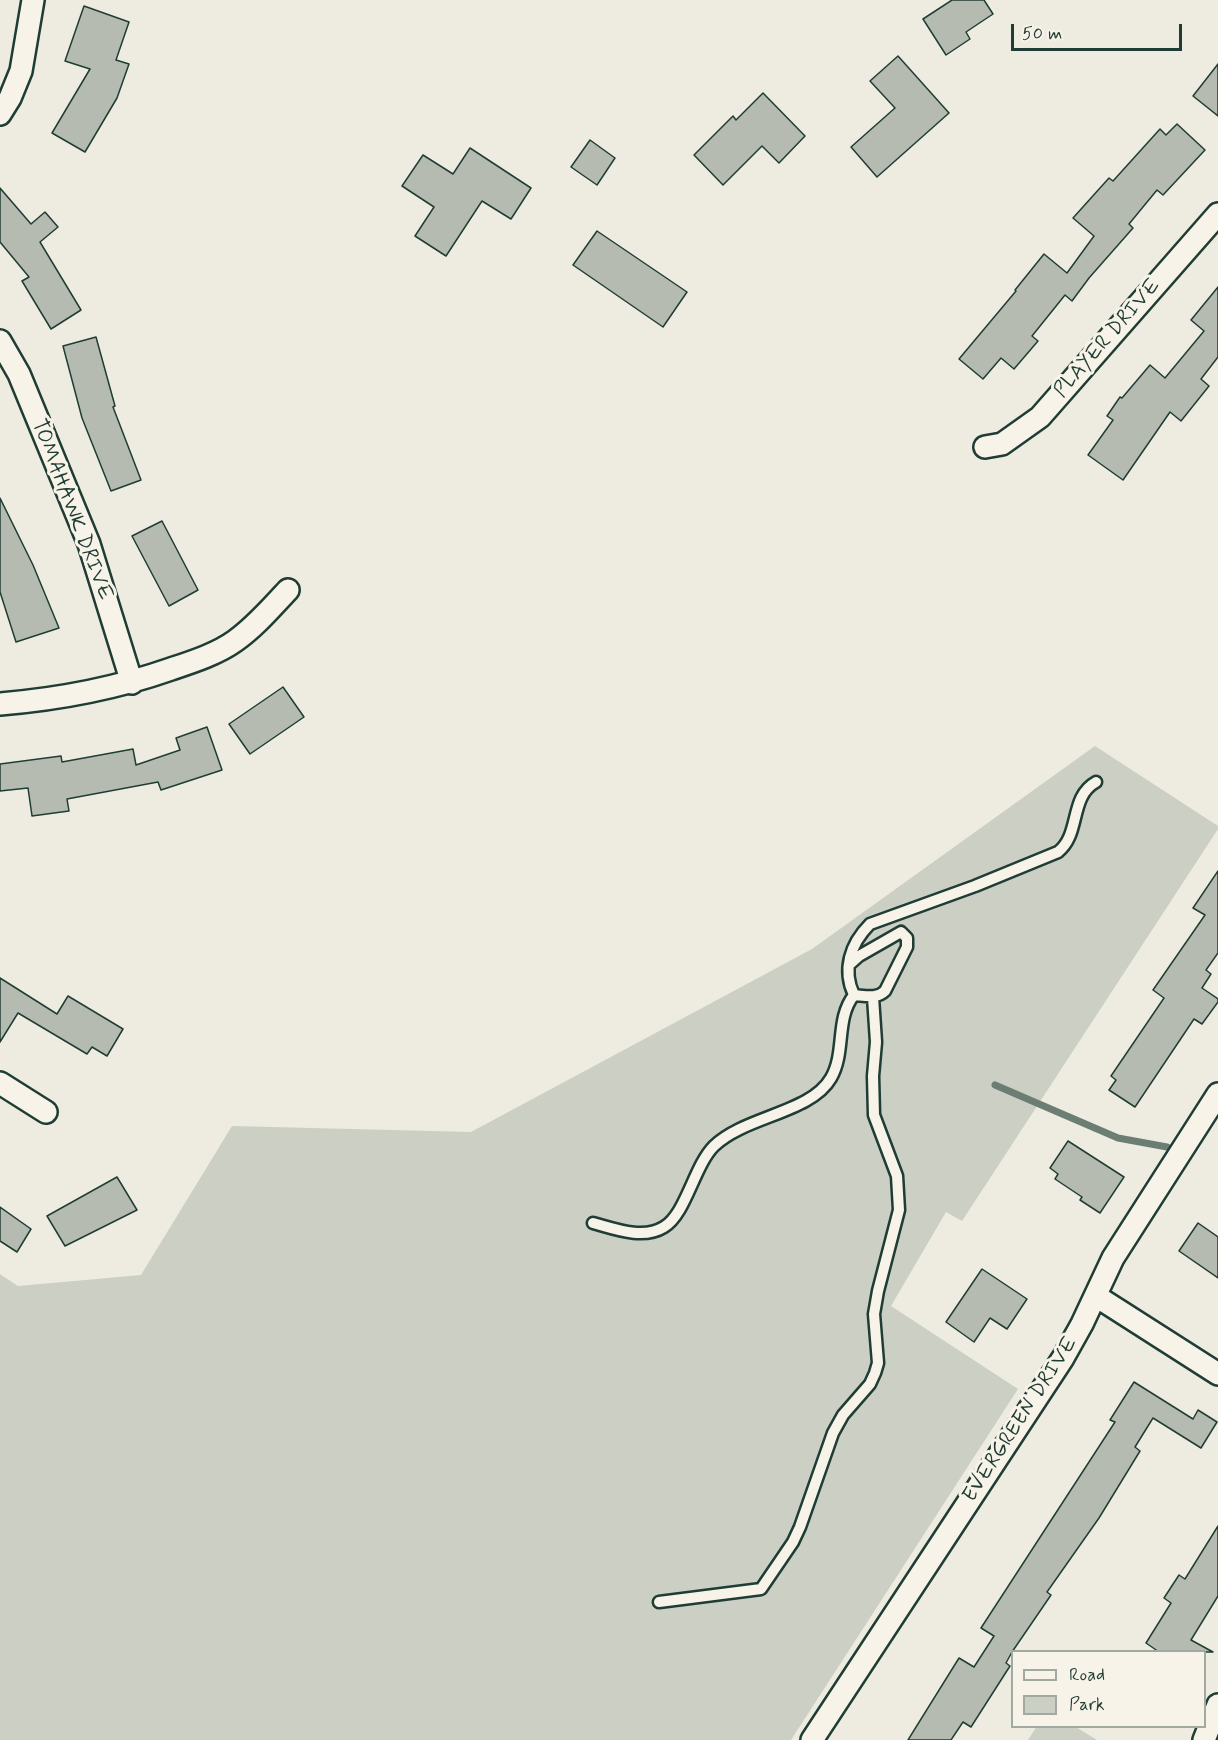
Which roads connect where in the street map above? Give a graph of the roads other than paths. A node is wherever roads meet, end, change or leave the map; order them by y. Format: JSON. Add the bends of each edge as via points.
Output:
{"nodes":[{"id":1,"x":33,"y":0,"type":"edge"},
{"id":2,"x":0,"y":114,"type":"edge"},
{"id":3,"x":1218,"y":214,"type":"edge"},
{"id":4,"x":0,"y":341,"type":"edge"},
{"id":5,"x":985,"y":447,"type":"dead end"},
{"id":6,"x":288,"y":590,"type":"dead end"},
{"id":7,"x":132,"y":683,"type":"junction"},
{"id":8,"x":0,"y":704,"type":"edge"},
{"id":9,"x":1096,"y":782,"type":"dead end"},
{"id":10,"x":850,"y":964,"type":"junction"},
{"id":11,"x":854,"y":995,"type":"junction"},
{"id":12,"x":873,"y":997,"type":"junction"},
{"id":13,"x":0,"y":1083,"type":"edge"},
{"id":14,"x":1218,"y":1094,"type":"edge"},
{"id":15,"x":46,"y":1113,"type":"dead end"},
{"id":16,"x":593,"y":1224,"type":"dead end"},
{"id":17,"x":1096,"y":1296,"type":"junction"},
{"id":18,"x":1218,"y":1374,"type":"edge"},
{"id":19,"x":659,"y":1602,"type":"dead end"},
{"id":20,"x":1218,"y":1705,"type":"edge"},
{"id":21,"x":812,"y":1740,"type":"edge"},
{"id":22,"x":1204,"y":1740,"type":"edge"}],
"edges":[{"from":1,"to":2,"type":"street","via":[[21,71]]},
{"from":3,"to":5,"type":"street","name":"PLAYER DRIVE","via":[[1040,417],[1002,444]]},
{"from":4,"to":7,"type":"street","name":"TOMAHAWK DRIVE","via":[[19,374],[89,544]]},
{"from":6,"to":7,"type":"street","via":[[233,643]]},
{"from":7,"to":8,"type":"street","via":[[51,699]]},
{"from":9,"to":10,"type":"lane","via":[[1079,800],[1068,841],[1058,852],[870,924],[855,943]]},
{"from":10,"to":11,"type":"lane","via":[[848,983]]},
{"from":10,"to":12,"type":"lane","via":[[901,932],[907,938],[907,947],[885,991]]},
{"from":11,"to":12,"type":"lane"},
{"from":11,"to":16,"type":"lane","via":[[845,1011],[837,1064],[824,1088],[714,1146],[666,1226],[641,1233]]},
{"from":12,"to":19,"type":"lane","via":[[874,1115],[897,1176],[899,1210],[874,1314],[878,1363],[875,1373],[833,1433],[800,1527],[761,1590]]},
{"from":13,"to":15,"type":"street"},
{"from":14,"to":17,"type":"street","name":"EVERGREEN DRIVE","via":[[1113,1258]]},
{"from":17,"to":18,"type":"street"},
{"from":17,"to":21,"type":"street","name":"EVERGREEN DRIVE","via":[[1063,1358]]},
{"from":20,"to":22,"type":"street"}]}
